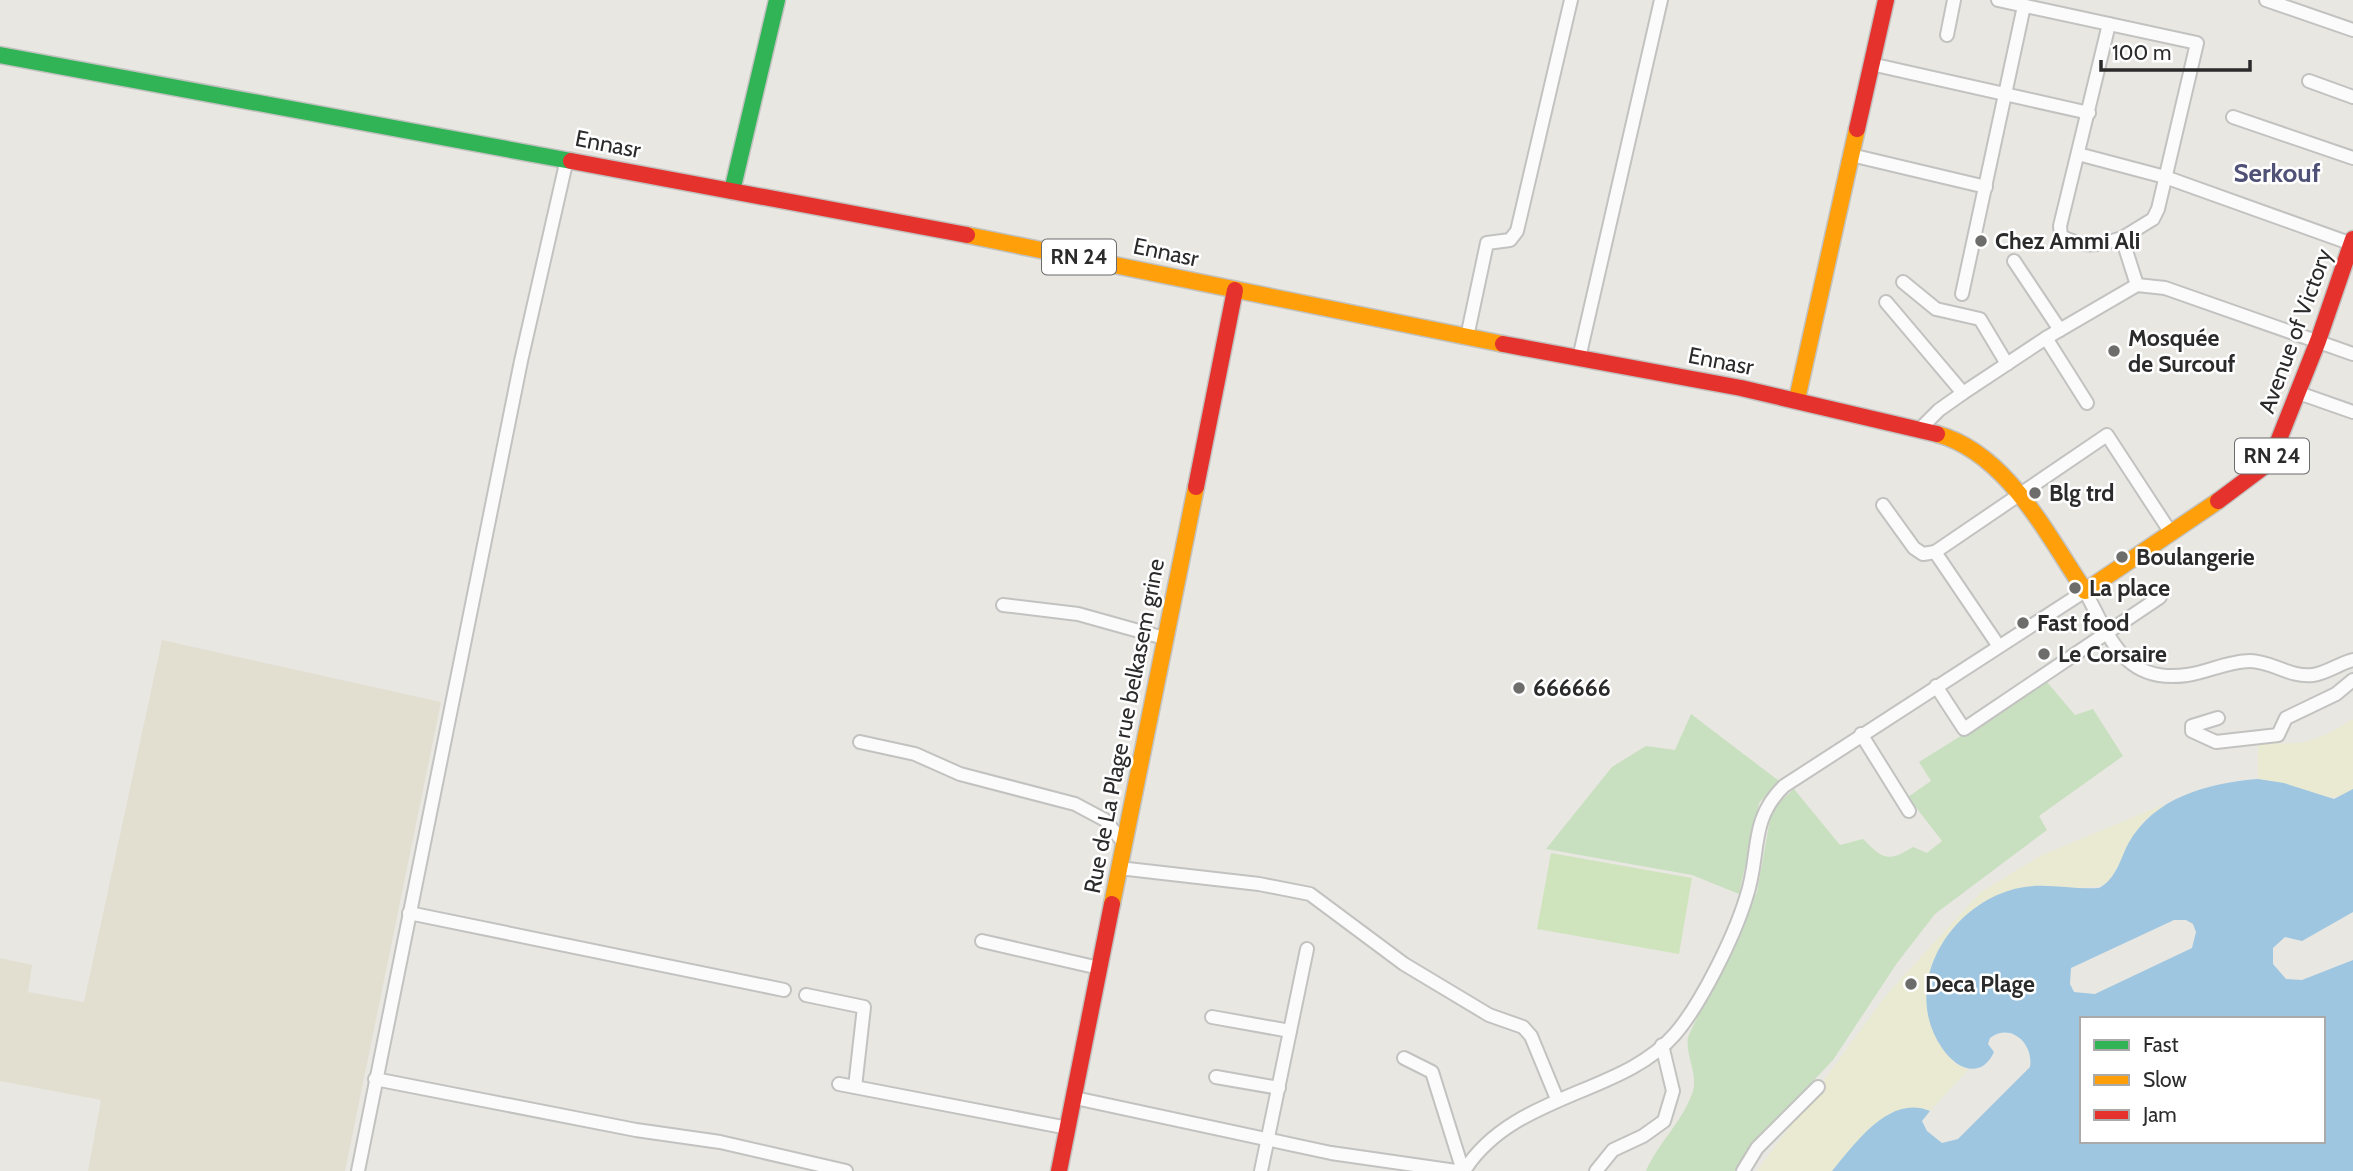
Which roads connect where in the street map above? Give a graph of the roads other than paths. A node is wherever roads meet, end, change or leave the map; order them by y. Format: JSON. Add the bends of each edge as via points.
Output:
{"nodes":[{"id":1,"x":777,"y":0,"type":"edge"},
{"id":2,"x":1571,"y":0,"type":"edge"},
{"id":3,"x":1661,"y":0,"type":"edge"},
{"id":4,"x":1886,"y":0,"type":"edge"},
{"id":5,"x":1954,"y":0,"type":"edge"},
{"id":6,"x":1998,"y":0,"type":"edge"},
{"id":7,"x":2267,"y":0,"type":"edge"},
{"id":8,"x":2024,"y":6,"type":"junction"},
{"id":9,"x":2109,"y":24,"type":"junction"},
{"id":10,"x":2353,"y":30,"type":"edge"},
{"id":11,"x":1947,"y":35,"type":"dead end"},
{"id":12,"x":0,"y":55,"type":"edge"},
{"id":13,"x":1871,"y":64,"type":"junction"},
{"id":14,"x":2309,"y":81,"type":"dead end"},
{"id":15,"x":2007,"y":95,"type":"junction"},
{"id":16,"x":2353,"y":97,"type":"edge"},
{"id":17,"x":2088,"y":113,"type":"junction"},
{"id":18,"x":2233,"y":117,"type":"dead end"},
{"id":19,"x":1851,"y":155,"type":"junction"},
{"id":20,"x":2078,"y":155,"type":"junction"},
{"id":21,"x":2353,"y":158,"type":"edge"},
{"id":22,"x":566,"y":159,"type":"junction"},
{"id":23,"x":2165,"y":177,"type":"junction"},
{"id":24,"x":1986,"y":187,"type":"junction"},
{"id":25,"x":732,"y":191,"type":"junction"},
{"id":26,"x":2122,"y":238,"type":"junction"},
{"id":27,"x":2352,"y":242,"type":"edge"},
{"id":28,"x":2014,"y":261,"type":"dead end"},
{"id":29,"x":2349,"y":264,"type":"edge"},
{"id":30,"x":1903,"y":282,"type":"dead end"},
{"id":31,"x":2137,"y":285,"type":"junction"},
{"id":32,"x":1236,"y":290,"type":"junction"},
{"id":33,"x":1962,"y":294,"type":"dead end"},
{"id":34,"x":1886,"y":302,"type":"dead end"},
{"id":35,"x":2060,"y":330,"type":"junction"},
{"id":36,"x":1467,"y":337,"type":"junction"},
{"id":37,"x":2046,"y":338,"type":"junction"},
{"id":38,"x":2318,"y":341,"type":"junction"},
{"id":39,"x":2353,"y":354,"type":"edge"},
{"id":40,"x":1579,"y":358,"type":"junction"},
{"id":41,"x":2007,"y":364,"type":"junction"},
{"id":42,"x":2296,"y":392,"type":"junction"},
{"id":43,"x":1963,"y":393,"type":"junction"},
{"id":44,"x":1797,"y":399,"type":"junction"},
{"id":45,"x":2087,"y":403,"type":"dead end"},
{"id":46,"x":2353,"y":412,"type":"edge"},
{"id":47,"x":1919,"y":430,"type":"junction"},
{"id":48,"x":2020,"y":496,"type":"junction"},
{"id":49,"x":1883,"y":505,"type":"dead end"},
{"id":50,"x":2171,"y":533,"type":"junction"},
{"id":51,"x":1934,"y":552,"type":"junction"},
{"id":52,"x":2085,"y":591,"type":"junction"},
{"id":53,"x":2160,"y":597,"type":"dead end"},
{"id":54,"x":1003,"y":605,"type":"dead end"},
{"id":55,"x":2107,"y":632,"type":"junction"},
{"id":56,"x":1164,"y":638,"type":"junction"},
{"id":57,"x":1998,"y":645,"type":"junction"},
{"id":58,"x":2353,"y":660,"type":"edge"},
{"id":59,"x":2353,"y":680,"type":"edge"},
{"id":60,"x":1936,"y":687,"type":"junction"},
{"id":61,"x":2218,"y":718,"type":"dead end"},
{"id":62,"x":1861,"y":734,"type":"junction"},
{"id":63,"x":860,"y":742,"type":"dead end"},
{"id":64,"x":1909,"y":811,"type":"dead end"},
{"id":65,"x":1123,"y":842,"type":"junction"},
{"id":66,"x":1119,"y":868,"type":"junction"},
{"id":67,"x":409,"y":913,"type":"junction"},
{"id":68,"x":982,"y":941,"type":"dead end"},
{"id":69,"x":1307,"y":949,"type":"dead end"},
{"id":70,"x":1099,"y":968,"type":"junction"},
{"id":71,"x":784,"y":990,"type":"dead end"},
{"id":72,"x":806,"y":995,"type":"dead end"},
{"id":73,"x":1212,"y":1017,"type":"dead end"},
{"id":74,"x":1290,"y":1031,"type":"junction"},
{"id":75,"x":1662,"y":1045,"type":"junction"},
{"id":76,"x":1404,"y":1058,"type":"dead end"},
{"id":77,"x":1216,"y":1077,"type":"dead end"},
{"id":78,"x":375,"y":1079,"type":"junction"},
{"id":79,"x":839,"y":1084,"type":"dead end"},
{"id":80,"x":855,"y":1087,"type":"junction"},
{"id":81,"x":1818,"y":1087,"type":"dead end"},
{"id":82,"x":1279,"y":1088,"type":"junction"},
{"id":83,"x":1075,"y":1098,"type":"junction"},
{"id":84,"x":1557,"y":1100,"type":"junction"},
{"id":85,"x":1068,"y":1128,"type":"junction"},
{"id":86,"x":1268,"y":1140,"type":"junction"},
{"id":87,"x":358,"y":1171,"type":"edge"},
{"id":88,"x":846,"y":1171,"type":"edge"},
{"id":89,"x":1059,"y":1171,"type":"edge"},
{"id":90,"x":1261,"y":1171,"type":"edge"},
{"id":91,"x":1456,"y":1171,"type":"edge"},
{"id":92,"x":1464,"y":1171,"type":"edge"},
{"id":93,"x":1596,"y":1171,"type":"edge"},
{"id":94,"x":1743,"y":1171,"type":"edge"}],
"edges":[{"from":1,"to":25,"type":"main road"},
{"from":2,"to":36,"type":"street","via":[[1517,231],[1510,240],[1487,243]]},
{"from":3,"to":40,"type":"street"},
{"from":4,"to":13,"type":"main road"},
{"from":5,"to":11,"type":"street"},
{"from":6,"to":8,"type":"street"},
{"from":7,"to":10,"type":"street"},
{"from":8,"to":9,"type":"street"},
{"from":8,"to":15,"type":"street"},
{"from":9,"to":17,"type":"street"},
{"from":9,"to":23,"type":"street","via":[[2197,43]]},
{"from":12,"to":22,"type":"main road","name":"Ennasr","number":"RN 24"},
{"from":13,"to":15,"type":"street"},
{"from":13,"to":19,"type":"main road"},
{"from":14,"to":16,"type":"street"},
{"from":15,"to":17,"type":"street"},
{"from":15,"to":24,"type":"street"},
{"from":17,"to":20,"type":"street"},
{"from":18,"to":21,"type":"street"},
{"from":19,"to":24,"type":"street"},
{"from":19,"to":44,"type":"main road"},
{"from":20,"to":23,"type":"street"},
{"from":20,"to":26,"type":"street","via":[[2061,236],[2079,246]]},
{"from":22,"to":25,"type":"main road","name":"Ennasr","number":"RN 24"},
{"from":22,"to":67,"type":"street"},
{"from":23,"to":26,"type":"street","via":[[2153,219]]},
{"from":23,"to":27,"type":"street"},
{"from":24,"to":33,"type":"street"},
{"from":25,"to":32,"type":"main road","name":"Ennasr","number":"RN 24"},
{"from":26,"to":31,"type":"street"},
{"from":27,"to":29,"type":"main road","name":"Avenue of Victory","number":"RN 24"},
{"from":28,"to":35,"type":"street"},
{"from":29,"to":38,"type":"main road","name":"Avenue of Victory","number":"RN 24"},
{"from":30,"to":41,"type":"street","via":[[1936,309],[1980,319]]},
{"from":31,"to":35,"type":"street"},
{"from":31,"to":38,"type":"street","via":[[2165,288]]},
{"from":32,"to":36,"type":"main road","name":"Ennasr","number":"RN 24"},
{"from":32,"to":56,"type":"main road","name":"Rue de La Plage rue belkasem grine"},
{"from":34,"to":43,"type":"street"},
{"from":35,"to":37,"type":"street"},
{"from":36,"to":40,"type":"main road","name":"Ennasr","number":"RN 24"},
{"from":37,"to":41,"type":"street"},
{"from":37,"to":45,"type":"street"},
{"from":38,"to":39,"type":"street"},
{"from":38,"to":42,"type":"main road","name":"Avenue of Victory","number":"RN 24"},
{"from":40,"to":44,"type":"main road","name":"Ennasr","number":"RN 24"},
{"from":41,"to":43,"type":"street"},
{"from":42,"to":46,"type":"street"},
{"from":42,"to":50,"type":"main road","name":"Avenue of Victory","number":"RN 24","via":[[2270,462]]},
{"from":43,"to":47,"type":"street"},
{"from":44,"to":47,"type":"main road","name":"Ennasr","number":"RN 24"},
{"from":47,"to":48,"type":"main road","name":"Ennasr","number":"RN 24","via":[[1955,439],[1987,461]]},
{"from":48,"to":50,"type":"street","via":[[2107,435]]},
{"from":48,"to":51,"type":"street"},
{"from":48,"to":52,"type":"main road","name":"Ennasr","number":"RN 24"},
{"from":49,"to":51,"type":"street","via":[[1914,548],[1923,554]]},
{"from":50,"to":52,"type":"main road","name":"Avenue of Victory","number":"RN 24"},
{"from":51,"to":57,"type":"street"},
{"from":52,"to":55,"type":"street"},
{"from":52,"to":57,"type":"street"},
{"from":53,"to":55,"type":"street"},
{"from":54,"to":56,"type":"street","via":[[1087,616]]},
{"from":55,"to":58,"type":"street","via":[[2136,670],[2149,674],[2187,675],[2248,661],[2313,675]]},
{"from":55,"to":60,"type":"street","via":[[1964,729]]},
{"from":56,"to":65,"type":"main road","name":"Rue de La Plage rue belkasem grine"},
{"from":57,"to":60,"type":"street"},
{"from":59,"to":61,"type":"street","via":[[2336,694],[2286,718],[2278,735],[2216,742],[2192,731],[2192,726]]},
{"from":60,"to":62,"type":"street"},
{"from":62,"to":64,"type":"street"},
{"from":62,"to":75,"type":"street","via":[[1767,802],[1758,827],[1747,897],[1735,926],[1698,1002]]},
{"from":63,"to":65,"type":"street","via":[[915,754],[960,774],[1076,804],[1105,820]]},
{"from":65,"to":66,"type":"main road","name":"Rue de La Plage rue belkasem grine"},
{"from":66,"to":70,"type":"main road","name":"Rue de La Plage rue belkasem grine"},
{"from":66,"to":84,"type":"street","via":[[1310,894],[1404,964],[1489,1015],[1523,1027]]},
{"from":67,"to":71,"type":"street"},
{"from":67,"to":78,"type":"street"},
{"from":68,"to":70,"type":"street"},
{"from":69,"to":74,"type":"street"},
{"from":70,"to":83,"type":"main road","name":"Rue de La Plage rue belkasem grine"},
{"from":72,"to":80,"type":"street","via":[[864,1007]]},
{"from":73,"to":74,"type":"street"},
{"from":74,"to":82,"type":"street"},
{"from":75,"to":84,"type":"street","via":[[1621,1072]]},
{"from":75,"to":93,"type":"street","via":[[1673,1091],[1664,1121],[1613,1150]]},
{"from":76,"to":92,"type":"street","via":[[1432,1072]]},
{"from":77,"to":82,"type":"street"},
{"from":78,"to":87,"type":"street"},
{"from":78,"to":88,"type":"street","via":[[720,1142]]},
{"from":79,"to":80,"type":"street"},
{"from":80,"to":85,"type":"street"},
{"from":81,"to":94,"type":"street","via":[[1757,1148]]},
{"from":82,"to":86,"type":"street"},
{"from":83,"to":85,"type":"main road","name":"Rue de La Plage rue belkasem grine"},
{"from":83,"to":86,"type":"street"},
{"from":84,"to":92,"type":"street","via":[[1507,1130]]},
{"from":85,"to":89,"type":"main road","name":"Rue de La Plage rue belkasem grine"},
{"from":86,"to":90,"type":"street"},
{"from":86,"to":91,"type":"street"}]}
